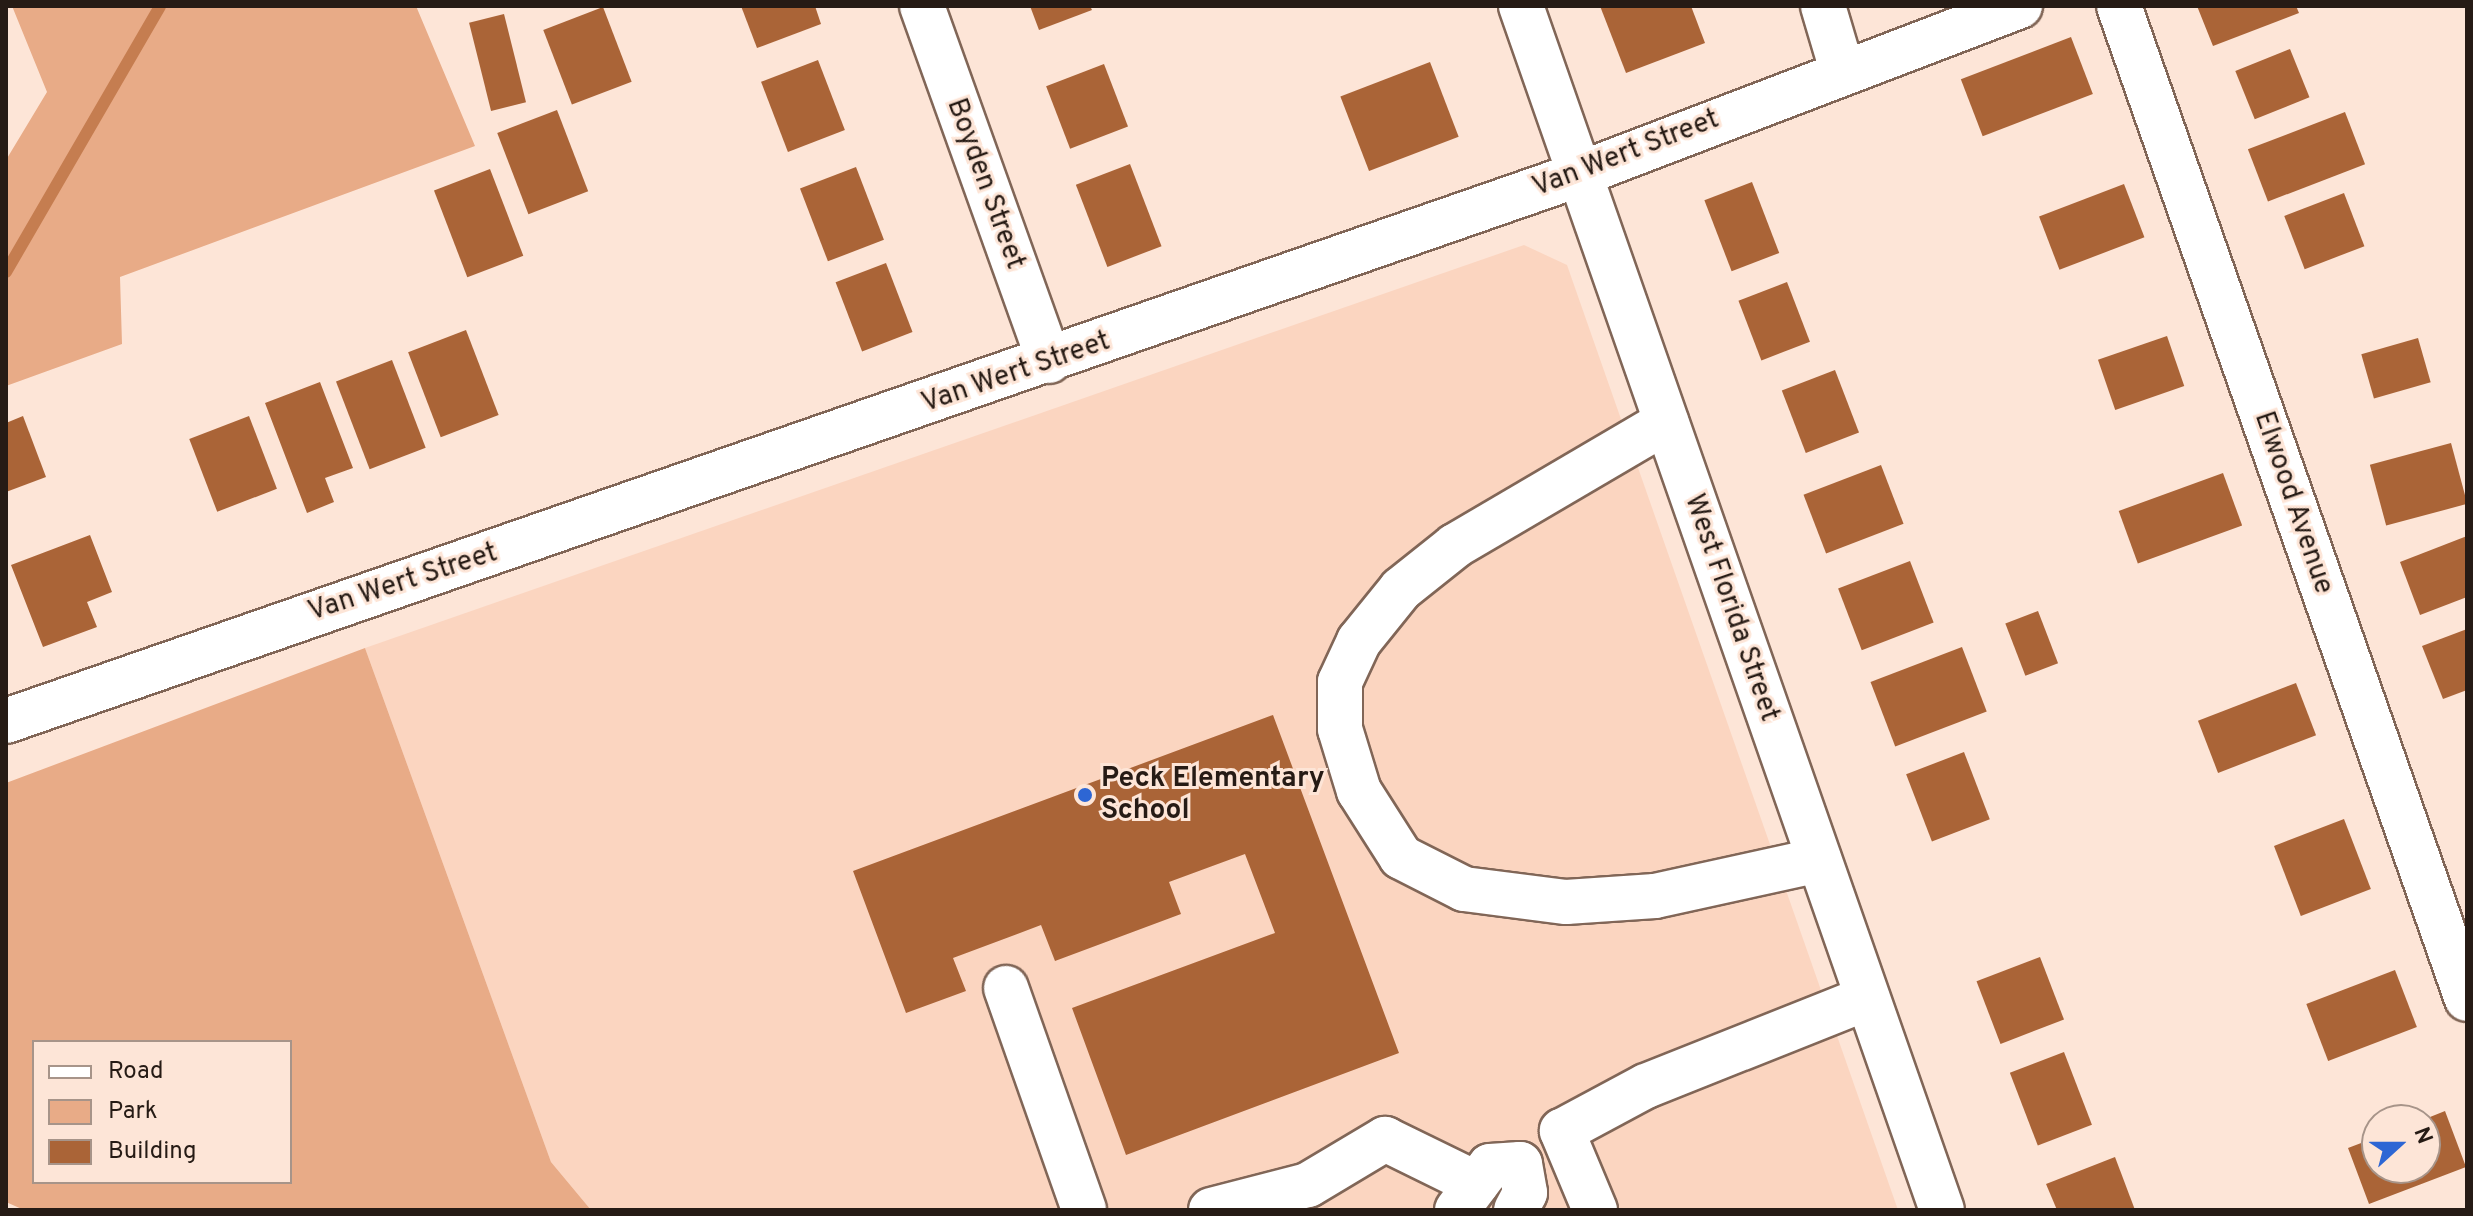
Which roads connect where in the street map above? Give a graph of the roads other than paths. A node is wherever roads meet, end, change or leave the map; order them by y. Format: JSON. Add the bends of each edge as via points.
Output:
{"nodes":[{"id":1,"x":922,"y":6,"type":"edge"},
{"id":2,"x":1521,"y":6,"type":"edge"},
{"id":3,"x":1823,"y":6,"type":"edge"},
{"id":4,"x":2020,"y":6,"type":"edge"},
{"id":5,"x":2119,"y":6,"type":"edge"},
{"id":6,"x":1842,"y":70,"type":"junction"},
{"id":7,"x":1580,"y":174,"type":"junction"},
{"id":8,"x":1049,"y":361,"type":"junction"},
{"id":9,"x":1666,"y":422,"type":"junction"},
{"id":10,"x":6,"y":721,"type":"edge"},
{"id":11,"x":1819,"y":860,"type":"junction"},
{"id":12,"x":1006,"y":988,"type":"dead end"},
{"id":13,"x":1867,"y":998,"type":"junction"},
{"id":14,"x":2467,"y":999,"type":"edge"},
{"id":15,"x":1562,"y":1131,"type":"junction"},
{"id":16,"x":1520,"y":1164,"type":"junction"},
{"id":17,"x":1467,"y":1197,"type":"edge"},
{"id":18,"x":1084,"y":1210,"type":"edge"},
{"id":19,"x":1211,"y":1210,"type":"edge"},
{"id":20,"x":1516,"y":1210,"type":"edge"},
{"id":21,"x":1595,"y":1210,"type":"edge"},
{"id":22,"x":1942,"y":1210,"type":"edge"}],
"edges":[{"from":1,"to":8,"type":"street","name":"Boyden Street"},
{"from":2,"to":7,"type":"street","name":"West Florida Street"},
{"from":3,"to":6,"type":"street"},
{"from":4,"to":6,"type":"street","name":"Van Wert Street"},
{"from":5,"to":14,"type":"street","name":"Elwood Avenue"},
{"from":6,"to":7,"type":"street","name":"Van Wert Street"},
{"from":7,"to":8,"type":"street","name":"Van Wert Street"},
{"from":7,"to":9,"type":"street","name":"West Florida Street"},
{"from":8,"to":10,"type":"street","name":"Van Wert Street"},
{"from":9,"to":11,"type":"street","name":"West Florida Street"},
{"from":9,"to":11,"type":"street","via":[[1468,538],[1401,589],[1359,641],[1340,682],[1340,729],[1359,791],[1401,857],[1464,889],[1566,902],[1655,896]]},
{"from":11,"to":13,"type":"street","name":"West Florida Street"},
{"from":12,"to":18,"type":"street"},
{"from":13,"to":15,"type":"street","via":[[1646,1086]]},
{"from":13,"to":22,"type":"street","name":"West Florida Street"},
{"from":15,"to":16,"type":"street"},
{"from":15,"to":21,"type":"street"},
{"from":16,"to":17,"type":"street","via":[[1490,1166]]},
{"from":16,"to":20,"type":"street","via":[[1525,1193]]},
{"from":17,"to":19,"type":"street","via":[[1385,1139],[1308,1185]]}]}
